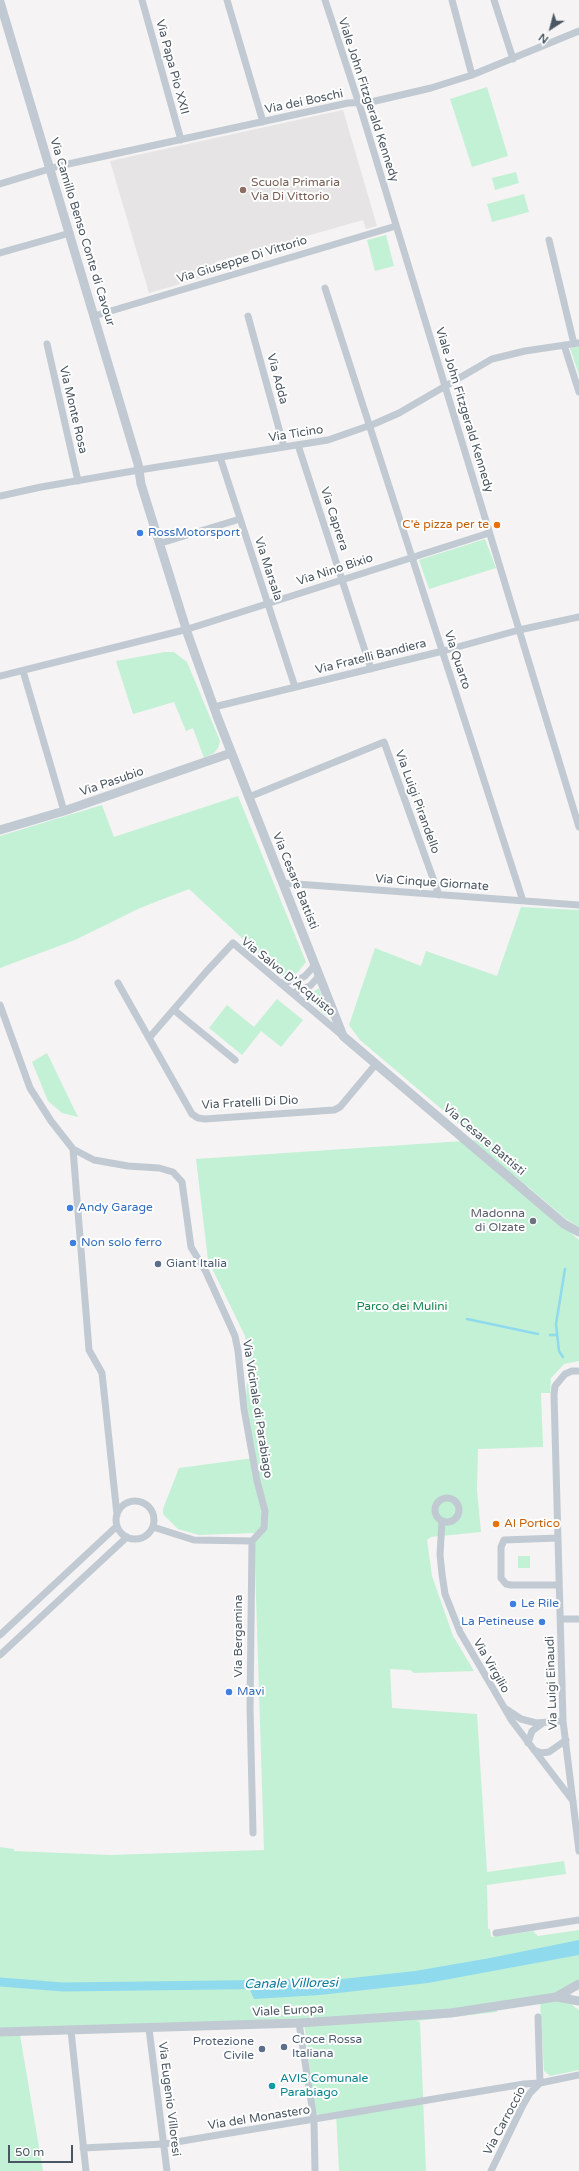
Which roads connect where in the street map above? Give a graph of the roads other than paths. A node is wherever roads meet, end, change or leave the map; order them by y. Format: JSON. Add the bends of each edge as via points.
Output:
{"nodes":[{"id":1,"x":142,"y":0,"type":"edge"},
{"id":2,"x":227,"y":0,"type":"edge"},
{"id":3,"x":325,"y":0,"type":"edge"},
{"id":4,"x":452,"y":0,"type":"edge"},
{"id":5,"x":494,"y":0,"type":"edge"},
{"id":6,"x":0,"y":2,"type":"edge"},
{"id":7,"x":579,"y":31,"type":"edge"},
{"id":8,"x":513,"y":59,"type":"junction"},
{"id":9,"x":472,"y":75,"type":"junction"},
{"id":10,"x":358,"y":102,"type":"junction"},
{"id":11,"x":263,"y":122,"type":"junction"},
{"id":12,"x":181,"y":140,"type":"junction"},
{"id":13,"x":50,"y":170,"type":"junction"},
{"id":14,"x":0,"y":184,"type":"edge"},
{"id":15,"x":396,"y":226,"type":"junction"},
{"id":16,"x":70,"y":233,"type":"junction"},
{"id":17,"x":549,"y":240,"type":"dead end"},
{"id":18,"x":0,"y":253,"type":"edge"},
{"id":19,"x":325,"y":288,"type":"dead end"},
{"id":20,"x":94,"y":316,"type":"junction"},
{"id":21,"x":248,"y":316,"type":"dead end"},
{"id":22,"x":576,"y":343,"type":"edge"},
{"id":23,"x":47,"y":344,"type":"dead end"},
{"id":24,"x":564,"y":345,"type":"junction"},
{"id":25,"x":446,"y":387,"type":"junction"},
{"id":26,"x":579,"y":392,"type":"edge"},
{"id":27,"x":369,"y":426,"type":"junction"},
{"id":28,"x":298,"y":445,"type":"junction"},
{"id":29,"x":284,"y":447,"type":"junction"},
{"id":30,"x":220,"y":457,"type":"junction"},
{"id":31,"x":139,"y":470,"type":"junction"},
{"id":32,"x":78,"y":481,"type":"junction"},
{"id":33,"x":0,"y":496,"type":"edge"},
{"id":34,"x":240,"y":519,"type":"junction"},
{"id":35,"x":489,"y":533,"type":"junction"},
{"id":36,"x":161,"y":543,"type":"junction"},
{"id":37,"x":413,"y":557,"type":"junction"},
{"id":38,"x":342,"y":580,"type":"junction"},
{"id":39,"x":268,"y":603,"type":"junction"},
{"id":40,"x":579,"y":617,"type":"edge"},
{"id":41,"x":188,"y":629,"type":"junction"},
{"id":42,"x":519,"y":630,"type":"junction"},
{"id":43,"x":443,"y":651,"type":"junction"},
{"id":44,"x":371,"y":669,"type":"junction"},
{"id":45,"x":24,"y":671,"type":"junction"},
{"id":46,"x":0,"y":676,"type":"edge"},
{"id":47,"x":295,"y":687,"type":"junction"},
{"id":48,"x":214,"y":707,"type":"junction"},
{"id":49,"x":231,"y":753,"type":"junction"},
{"id":50,"x":248,"y":797,"type":"junction"},
{"id":51,"x":64,"y":811,"type":"junction"},
{"id":52,"x":579,"y":827,"type":"edge"},
{"id":53,"x":0,"y":830,"type":"edge"},
{"id":54,"x":282,"y":883,"type":"junction"},
{"id":55,"x":439,"y":895,"type":"junction"},
{"id":56,"x":523,"y":901,"type":"junction"},
{"id":57,"x":579,"y":905,"type":"edge"},
{"id":58,"x":315,"y":965,"type":"junction"},
{"id":59,"x":319,"y":976,"type":"junction"},
{"id":60,"x":118,"y":983,"type":"dead end"},
{"id":61,"x":280,"y":983,"type":"junction"},
{"id":62,"x":293,"y":993,"type":"junction"},
{"id":63,"x":0,"y":1005,"type":"edge"},
{"id":64,"x":174,"y":1010,"type":"junction"},
{"id":65,"x":343,"y":1036,"type":"junction"},
{"id":66,"x":149,"y":1038,"type":"junction"},
{"id":67,"x":235,"y":1060,"type":"dead end"},
{"id":68,"x":376,"y":1064,"type":"junction"},
{"id":69,"x":73,"y":1149,"type":"junction"},
{"id":70,"x":579,"y":1232,"type":"edge"},
{"id":71,"x":579,"y":1370,"type":"edge"},
{"id":72,"x":117,"y":1515,"type":"junction"},
{"id":73,"x":442,"y":1521,"type":"dead end"},
{"id":74,"x":117,"y":1526,"type":"junction"},
{"id":75,"x":153,"y":1527,"type":"junction"},
{"id":76,"x":127,"y":1537,"type":"junction"},
{"id":77,"x":558,"y":1538,"type":"junction"},
{"id":78,"x":252,"y":1540,"type":"junction"},
{"id":79,"x":560,"y":1585,"type":"junction"},
{"id":80,"x":579,"y":1619,"type":"edge"},
{"id":81,"x":560,"y":1620,"type":"junction"},
{"id":82,"x":0,"y":1636,"type":"edge"},
{"id":83,"x":0,"y":1656,"type":"edge"},
{"id":84,"x":501,"y":1705,"type":"junction"},
{"id":85,"x":563,"y":1721,"type":"junction"},
{"id":86,"x":543,"y":1723,"type":"junction"},
{"id":87,"x":566,"y":1740,"type":"junction"},
{"id":88,"x":528,"y":1743,"type":"junction"},
{"id":89,"x":534,"y":1750,"type":"junction"},
{"id":90,"x":573,"y":1800,"type":"junction"},
{"id":91,"x":253,"y":1833,"type":"dead end"},
{"id":92,"x":579,"y":1851,"type":"edge"},
{"id":93,"x":579,"y":1920,"type":"edge"},
{"id":94,"x":496,"y":1933,"type":"dead end"},
{"id":95,"x":579,"y":1984,"type":"edge"},
{"id":96,"x":579,"y":1988,"type":"edge"},
{"id":97,"x":579,"y":1993,"type":"edge"},
{"id":98,"x":556,"y":1997,"type":"junction"},
{"id":99,"x":579,"y":2001,"type":"edge"},
{"id":100,"x":538,"y":2017,"type":"dead end"},
{"id":101,"x":299,"y":2023,"type":"junction"},
{"id":102,"x":149,"y":2029,"type":"junction"},
{"id":103,"x":71,"y":2031,"type":"junction"},
{"id":104,"x":0,"y":2032,"type":"edge"},
{"id":105,"x":579,"y":2074,"type":"edge"},
{"id":106,"x":540,"y":2083,"type":"junction"},
{"id":107,"x":314,"y":2120,"type":"junction"},
{"id":108,"x":164,"y":2144,"type":"junction"},
{"id":109,"x":83,"y":2148,"type":"junction"},
{"id":110,"x":86,"y":2171,"type":"edge"},
{"id":111,"x":167,"y":2171,"type":"edge"},
{"id":112,"x":314,"y":2171,"type":"edge"},
{"id":113,"x":491,"y":2171,"type":"edge"}],
"edges":[{"from":1,"to":12,"type":"street","name":"Via Papa Pio XXII"},
{"from":2,"to":11,"type":"street"},
{"from":3,"to":10,"type":"street","name":"Viale John Fitzgerald Kennedy"},
{"from":4,"to":9,"type":"street"},
{"from":5,"to":8,"type":"street"},
{"from":6,"to":13,"type":"street","name":"Via Camillo Benso Conte di Cavour"},
{"from":7,"to":8,"type":"street","name":"Via dei Boschi"},
{"from":8,"to":9,"type":"street","name":"Via dei Boschi"},
{"from":9,"to":10,"type":"street","name":"Via dei Boschi","via":[[371,102]]},
{"from":10,"to":11,"type":"street","name":"Via dei Boschi"},
{"from":10,"to":15,"type":"street","name":"Viale John Fitzgerald Kennedy"},
{"from":11,"to":12,"type":"street","name":"Via dei Boschi"},
{"from":12,"to":13,"type":"street","name":"Via dei Boschi"},
{"from":13,"to":14,"type":"street","name":"Via dei Boschi"},
{"from":13,"to":16,"type":"street","name":"Via Camillo Benso Conte di Cavour"},
{"from":15,"to":20,"type":"street","name":"Via Giuseppe Di Vittorio"},
{"from":15,"to":25,"type":"street","name":"Viale John Fitzgerald Kennedy"},
{"from":16,"to":18,"type":"street"},
{"from":16,"to":20,"type":"street","name":"Via Camillo Benso Conte di Cavour"},
{"from":17,"to":22,"type":"street"},
{"from":19,"to":27,"type":"street","name":"Via Quarto"},
{"from":20,"to":31,"type":"street","name":"Via Camillo Benso Conte di Cavour"},
{"from":21,"to":29,"type":"street","name":"Via Adda"},
{"from":22,"to":24,"type":"street","name":"Via Ticino"},
{"from":23,"to":32,"type":"street","name":"Via Monte Rosa"},
{"from":24,"to":25,"type":"street","name":"Via Ticino","via":[[498,357],[475,367]]},
{"from":24,"to":26,"type":"street"},
{"from":25,"to":27,"type":"street","name":"Via Ticino","via":[[409,408]]},
{"from":25,"to":35,"type":"street","name":"Viale John Fitzgerald Kennedy"},
{"from":27,"to":28,"type":"street","name":"Via Ticino","via":[[328,440]]},
{"from":27,"to":37,"type":"street","name":"Via Quarto"},
{"from":28,"to":29,"type":"street","name":"Via Ticino"},
{"from":28,"to":38,"type":"street","name":"Via Caprera"},
{"from":29,"to":30,"type":"street","name":"Via Ticino"},
{"from":30,"to":31,"type":"street","name":"Via Ticino"},
{"from":30,"to":34,"type":"street","name":"Via Marsala"},
{"from":31,"to":32,"type":"street","name":"Via Ticino"},
{"from":31,"to":36,"type":"street","name":"Via Camillo Benso Conte di Cavour","via":[[141,484]]},
{"from":32,"to":33,"type":"street","name":"Via Ticino"},
{"from":34,"to":36,"type":"street"},
{"from":34,"to":39,"type":"street","name":"Via Marsala"},
{"from":35,"to":37,"type":"street","name":"Via Nino Bixio"},
{"from":35,"to":42,"type":"street","name":"Viale John Fitzgerald Kennedy"},
{"from":36,"to":41,"type":"street","name":"Via Cesare Battisti"},
{"from":37,"to":38,"type":"street","name":"Via Nino Bixio"},
{"from":37,"to":43,"type":"street","name":"Via Quarto"},
{"from":38,"to":39,"type":"street","name":"Via Nino Bixio"},
{"from":38,"to":44,"type":"street","name":"Via Caprera"},
{"from":39,"to":41,"type":"street","name":"Via Nino Bixio"},
{"from":39,"to":47,"type":"street","name":"Via Marsala"},
{"from":40,"to":42,"type":"street","name":"Via Fratelli Bandiera"},
{"from":41,"to":45,"type":"street"},
{"from":41,"to":48,"type":"street","name":"Via Cesare Battisti"},
{"from":42,"to":43,"type":"street","name":"Via Fratelli Bandiera"},
{"from":42,"to":52,"type":"street","name":"Viale John Fitzgerald Kennedy"},
{"from":43,"to":44,"type":"street","name":"Via Fratelli Bandiera"},
{"from":43,"to":56,"type":"street","name":"Via Quarto"},
{"from":44,"to":47,"type":"street","name":"Via Fratelli Bandiera"},
{"from":45,"to":46,"type":"street"},
{"from":45,"to":51,"type":"street"},
{"from":47,"to":48,"type":"street","name":"Via Fratelli Bandiera"},
{"from":48,"to":49,"type":"street","name":"Via Cesare Battisti"},
{"from":49,"to":50,"type":"street","name":"Via Cesare Battisti"},
{"from":49,"to":51,"type":"street","name":"Via Pasubio"},
{"from":50,"to":54,"type":"street","name":"Via Cesare Battisti"},
{"from":50,"to":55,"type":"street","name":"Via Luigi Pirandello","via":[[384,742]]},
{"from":51,"to":53,"type":"street","name":"Via Pasubio"},
{"from":54,"to":55,"type":"street","name":"Via Cinque Giornate"},
{"from":54,"to":58,"type":"street","name":"Via Cesare Battisti"},
{"from":55,"to":56,"type":"street","name":"Via Cinque Giornate"},
{"from":56,"to":57,"type":"street","name":"Via Cinque Giornate"},
{"from":58,"to":59,"type":"street","name":"Via Cesare Battisti"},
{"from":58,"to":61,"type":"street","via":[[298,980]]},
{"from":59,"to":62,"type":"street","via":[[310,986]]},
{"from":59,"to":65,"type":"street","name":"Via Cesare Battisti"},
{"from":60,"to":66,"type":"street"},
{"from":61,"to":62,"type":"street","name":"Via Salvo D'Acquisto"},
{"from":61,"to":64,"type":"street","name":"Via Salvo D'Acquisto","via":[[233,943]]},
{"from":62,"to":65,"type":"street","name":"Via Salvo D'Acquisto"},
{"from":63,"to":69,"type":"street","name":"Via Vicinale di Parabiago","via":[[30,1088]]},
{"from":64,"to":66,"type":"street","name":"Via Salvo D'Acquisto"},
{"from":64,"to":67,"type":"street"},
{"from":65,"to":68,"type":"street","name":"Via Cesare Battisti"},
{"from":66,"to":68,"type":"street","name":"Via Fratelli Di Dio","via":[[192,1114],[206,1119],[334,1110],[340,1107]]},
{"from":68,"to":70,"type":"street","name":"Via Cesare Battisti","via":[[564,1224]]},
{"from":69,"to":72,"type":"street","via":[[89,1350],[102,1373]]},
{"from":69,"to":78,"type":"street","name":"Via Vicinale di Parabiago","via":[[94,1160],[173,1172],[182,1182],[191,1247],[235,1336],[238,1351],[244,1409],[265,1510],[264,1528]]},
{"from":71,"to":77,"type":"street","name":"Via Luigi Einaudi","via":[[572,1370],[560,1379],[554,1394]]},
{"from":72,"to":74,"type":"street"},
{"from":72,"to":75,"type":"street","via":[[124,1504],[141,1502],[147,1505],[153,1514]]},
{"from":73,"to":84,"type":"street","name":"Via Virgilio","via":[[440,1555],[445,1594],[460,1632]]},
{"from":74,"to":76,"type":"street"},
{"from":74,"to":82,"type":"street"},
{"from":75,"to":76,"type":"street","via":[[143,1537]]},
{"from":75,"to":78,"type":"street","via":[[194,1540]]},
{"from":76,"to":83,"type":"street"},
{"from":77,"to":79,"type":"street","name":"Via Luigi Einaudi"},
{"from":77,"to":79,"type":"street","via":[[504,1540],[501,1547],[501,1578],[506,1584],[511,1585]]},
{"from":78,"to":91,"type":"street","name":"Via Bergamina","via":[[250,1706]]},
{"from":79,"to":81,"type":"street","name":"Via Luigi Einaudi"},
{"from":80,"to":81,"type":"street"},
{"from":81,"to":85,"type":"street","name":"Via Luigi Einaudi"},
{"from":84,"to":86,"type":"street","via":[[521,1719]]},
{"from":84,"to":88,"type":"street","name":"Via Virgilio"},
{"from":85,"to":86,"type":"street"},
{"from":85,"to":87,"type":"street","name":"Via Luigi Einaudi"},
{"from":86,"to":88,"type":"street","via":[[532,1731]]},
{"from":87,"to":89,"type":"street","via":[[549,1752],[541,1753]]},
{"from":87,"to":90,"type":"street","name":"Via Luigi Einaudi"},
{"from":88,"to":89,"type":"street","name":"Via Virgilio"},
{"from":89,"to":90,"type":"street","name":"Via Virgilio"},
{"from":90,"to":92,"type":"street","name":"Via Luigi Einaudi"},
{"from":93,"to":94,"type":"street"},
{"from":95,"to":98,"type":"street","name":"Viale Europa"},
{"from":96,"to":97,"type":"street"},
{"from":98,"to":99,"type":"street","name":"Viale Europa"},
{"from":98,"to":101,"type":"street","name":"Viale Europa","via":[[451,2013]]},
{"from":100,"to":106,"type":"street"},
{"from":101,"to":102,"type":"street","name":"Viale Europa"},
{"from":101,"to":107,"type":"street"},
{"from":102,"to":103,"type":"street","name":"Viale Europa"},
{"from":102,"to":108,"type":"street","name":"Via Eugenio Villoresi"},
{"from":103,"to":104,"type":"street","name":"Viale Europa"},
{"from":103,"to":109,"type":"street"},
{"from":105,"to":106,"type":"street","name":"Via del Monastero"},
{"from":106,"to":107,"type":"street","name":"Via del Monastero"},
{"from":106,"to":113,"type":"street","name":"Via Carroccio","via":[[523,2105]]},
{"from":107,"to":108,"type":"street","name":"Via del Monastero"},
{"from":107,"to":112,"type":"street"},
{"from":108,"to":109,"type":"street","name":"Via del Monastero"},
{"from":108,"to":111,"type":"street","name":"Via Eugenio Villoresi"},
{"from":109,"to":110,"type":"street"}]}
